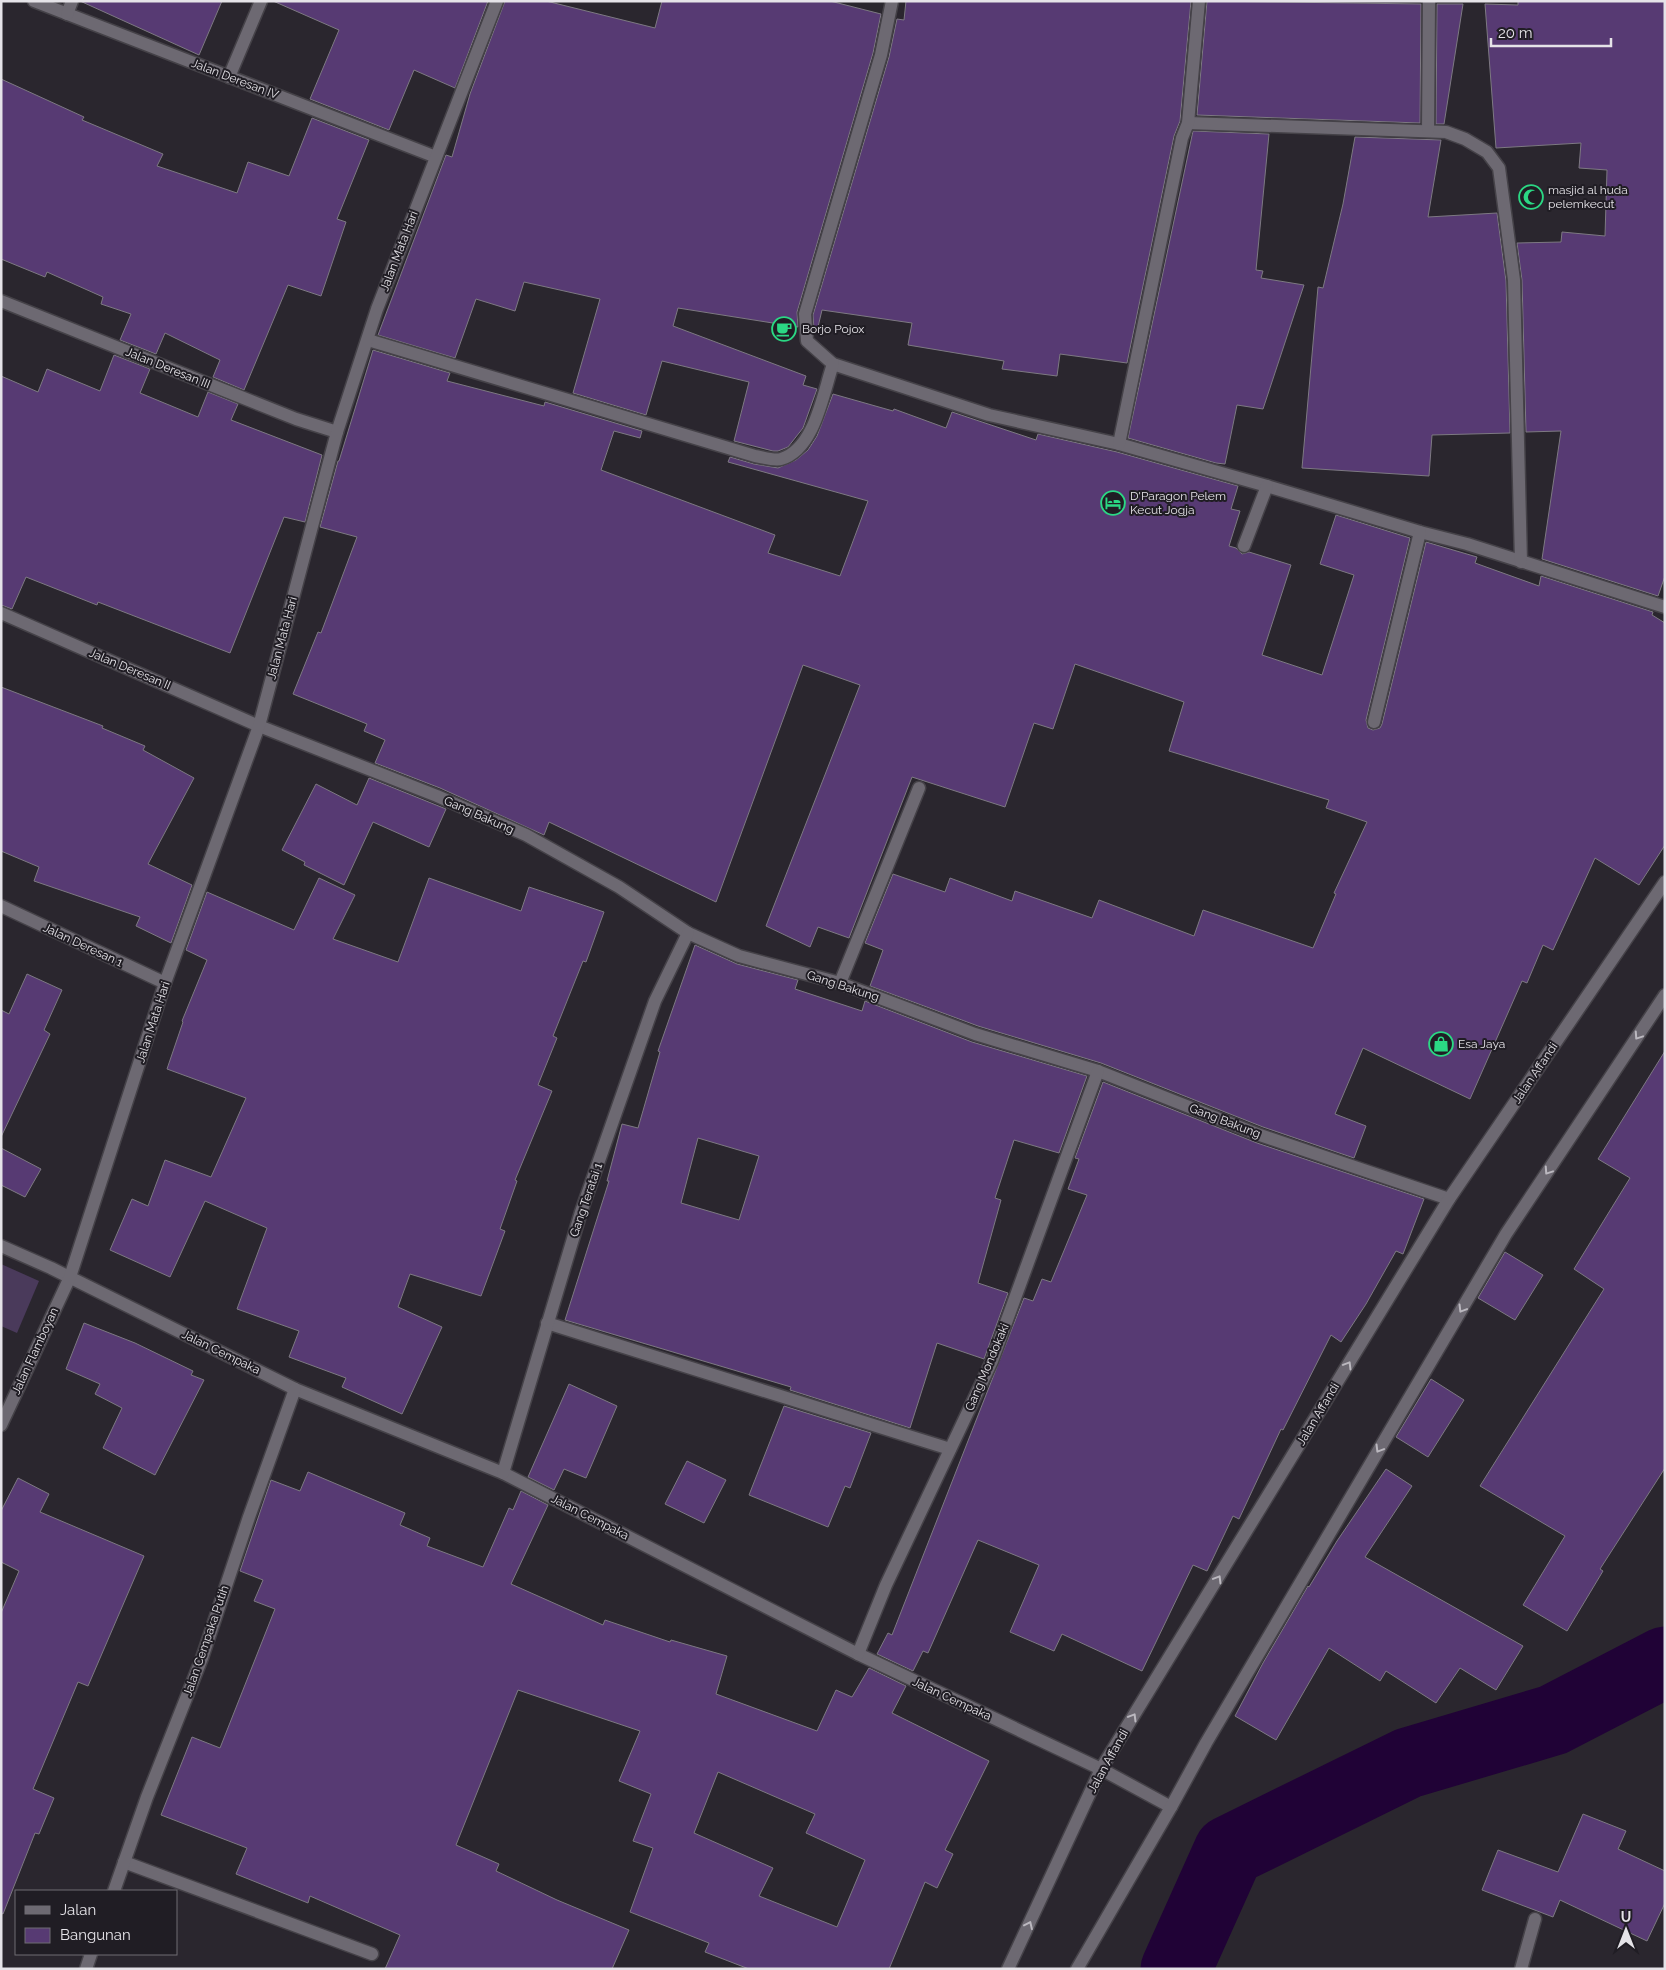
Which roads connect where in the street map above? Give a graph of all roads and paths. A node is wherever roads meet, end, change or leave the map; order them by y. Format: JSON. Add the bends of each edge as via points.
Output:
{"nodes":[{"id":1,"x":34,"y":1,"type":"edge"},
{"id":2,"x":72,"y":1,"type":"edge"},
{"id":3,"x":260,"y":1,"type":"edge"},
{"id":4,"x":497,"y":1,"type":"edge"},
{"id":5,"x":892,"y":1,"type":"edge"},
{"id":6,"x":1199,"y":1,"type":"edge"},
{"id":7,"x":1429,"y":1,"type":"edge"},
{"id":8,"x":67,"y":14,"type":"junction"},
{"id":9,"x":229,"y":77,"type":"junction"},
{"id":10,"x":1188,"y":123,"type":"junction"},
{"id":11,"x":1428,"y":131,"type":"junction"},
{"id":12,"x":436,"y":157,"type":"junction"},
{"id":13,"x":1,"y":301,"type":"edge"},
{"id":14,"x":368,"y":340,"type":"junction"},
{"id":15,"x":833,"y":364,"type":"junction"},
{"id":16,"x":337,"y":432,"type":"junction"},
{"id":17,"x":1118,"y":444,"type":"junction"},
{"id":18,"x":1267,"y":486,"type":"junction"},
{"id":19,"x":1420,"y":532,"type":"junction"},
{"id":20,"x":1244,"y":546,"type":"dead end"},
{"id":21,"x":1521,"y":562,"type":"junction"},
{"id":22,"x":1665,"y":608,"type":"edge"},
{"id":23,"x":1,"y":613,"type":"edge"},
{"id":24,"x":1374,"y":722,"type":"dead end"},
{"id":25,"x":259,"y":726,"type":"junction"},
{"id":26,"x":919,"y":788,"type":"dead end"},
{"id":27,"x":1665,"y":882,"type":"edge"},
{"id":28,"x":1,"y":906,"type":"edge"},
{"id":29,"x":688,"y":933,"type":"junction"},
{"id":30,"x":165,"y":983,"type":"junction"},
{"id":31,"x":840,"y":983,"type":"junction"},
{"id":32,"x":1665,"y":995,"type":"edge"},
{"id":33,"x":1098,"y":1071,"type":"junction"},
{"id":34,"x":1450,"y":1199,"type":"junction"},
{"id":35,"x":1,"y":1246,"type":"edge"},
{"id":36,"x":70,"y":1277,"type":"junction"},
{"id":37,"x":547,"y":1323,"type":"junction"},
{"id":38,"x":295,"y":1389,"type":"junction"},
{"id":39,"x":1,"y":1425,"type":"edge"},
{"id":40,"x":950,"y":1449,"type":"junction"},
{"id":41,"x":503,"y":1473,"type":"junction"},
{"id":42,"x":858,"y":1654,"type":"junction"},
{"id":43,"x":1101,"y":1769,"type":"junction"},
{"id":44,"x":1171,"y":1807,"type":"junction"},
{"id":45,"x":124,"y":1862,"type":"junction"},
{"id":46,"x":114,"y":1890,"type":"edge"},
{"id":47,"x":1534,"y":1919,"type":"dead end"},
{"id":48,"x":372,"y":1954,"type":"dead end"},
{"id":49,"x":91,"y":1955,"type":"edge"},
{"id":50,"x":86,"y":1969,"type":"edge"},
{"id":51,"x":1008,"y":1969,"type":"edge"},
{"id":52,"x":1077,"y":1969,"type":"edge"},
{"id":53,"x":1521,"y":1969,"type":"edge"}],
"edges":[{"from":1,"to":8,"type":"street","name":"Jalan Deresan IV"},
{"from":2,"to":8,"type":"street"},
{"from":3,"to":9,"type":"street"},
{"from":4,"to":12,"type":"street","name":"Jalan Mata Hari"},
{"from":5,"to":15,"type":"street","via":[[881,55],[805,314],[807,342]]},
{"from":6,"to":10,"type":"street"},
{"from":7,"to":11,"type":"street"},
{"from":8,"to":9,"type":"street","name":"Jalan Deresan IV"},
{"from":9,"to":12,"type":"street","name":"Jalan Deresan IV"},
{"from":10,"to":11,"type":"street"},
{"from":10,"to":17,"type":"street","via":[[1182,138]]},
{"from":11,"to":21,"type":"street","via":[[1465,138],[1487,152],[1499,168],[1514,280]]},
{"from":12,"to":14,"type":"street","name":"Jalan Mata Hari"},
{"from":13,"to":16,"type":"street","name":"Jalan Deresan III","via":[[296,419]]},
{"from":14,"to":15,"type":"street","via":[[755,456],[780,459],[799,450],[811,432]]},
{"from":14,"to":16,"type":"street","name":"Jalan Mata Hari"},
{"from":15,"to":17,"type":"street","via":[[989,415]]},
{"from":16,"to":25,"type":"street","name":"Jalan Mata Hari"},
{"from":17,"to":18,"type":"street"},
{"from":18,"to":19,"type":"street"},
{"from":18,"to":20,"type":"street"},
{"from":19,"to":21,"type":"street"},
{"from":19,"to":24,"type":"street"},
{"from":21,"to":22,"type":"street"},
{"from":23,"to":25,"type":"street","name":"Jalan Deresan II"},
{"from":25,"to":29,"type":"street","name":"Gang Bakung","via":[[438,796],[526,835],[619,888]]},
{"from":25,"to":30,"type":"street","name":"Jalan Mata Hari"},
{"from":26,"to":31,"type":"street"},
{"from":27,"to":34,"type":"street","name":"Jalan Affandi"},
{"from":28,"to":30,"type":"street","name":"Jalan Deresan 1"},
{"from":29,"to":31,"type":"street","name":"Gang Bakung","via":[[739,956]]},
{"from":29,"to":37,"type":"street","name":"Gang Teratai 1","via":[[655,1001],[581,1212]]},
{"from":30,"to":36,"type":"street","name":"Jalan Mata Hari"},
{"from":31,"to":33,"type":"street","name":"Gang Bakung","via":[[975,1034]]},
{"from":32,"to":44,"type":"street","one_way":true,"via":[[1506,1234]]},
{"from":33,"to":34,"type":"street","name":"Gang Bakung","via":[[1260,1135]]},
{"from":33,"to":40,"type":"street","name":"Gang Mondokaki","via":[[992,1361]]},
{"from":43,"to":34,"type":"street","name":"Jalan Affandi","one_way":true},
{"from":35,"to":36,"type":"street","name":"Jalan Cempaka"},
{"from":36,"to":38,"type":"street","name":"Jalan Cempaka"},
{"from":36,"to":39,"type":"street","name":"Jalan Flamboyan"},
{"from":37,"to":40,"type":"street"},
{"from":37,"to":41,"type":"street","name":"Gang Teratai 1"},
{"from":38,"to":41,"type":"street","name":"Jalan Cempaka"},
{"from":38,"to":45,"type":"street","name":"Jalan Cempaka Putih","via":[[202,1658]]},
{"from":40,"to":42,"type":"street","name":"Gang Mondokaki","via":[[886,1585]]},
{"from":41,"to":42,"type":"street","name":"Jalan Cempaka"},
{"from":42,"to":43,"type":"street","name":"Jalan Cempaka"},
{"from":43,"to":44,"type":"street","name":"Jalan Cempaka"},
{"from":51,"to":43,"type":"street","name":"Jalan Affandi","one_way":true},
{"from":44,"to":52,"type":"street"},
{"from":45,"to":46,"type":"street","name":"Jalan Cempaka Putih"},
{"from":45,"to":48,"type":"street"},
{"from":47,"to":53,"type":"street"},
{"from":49,"to":50,"type":"street"}]}
